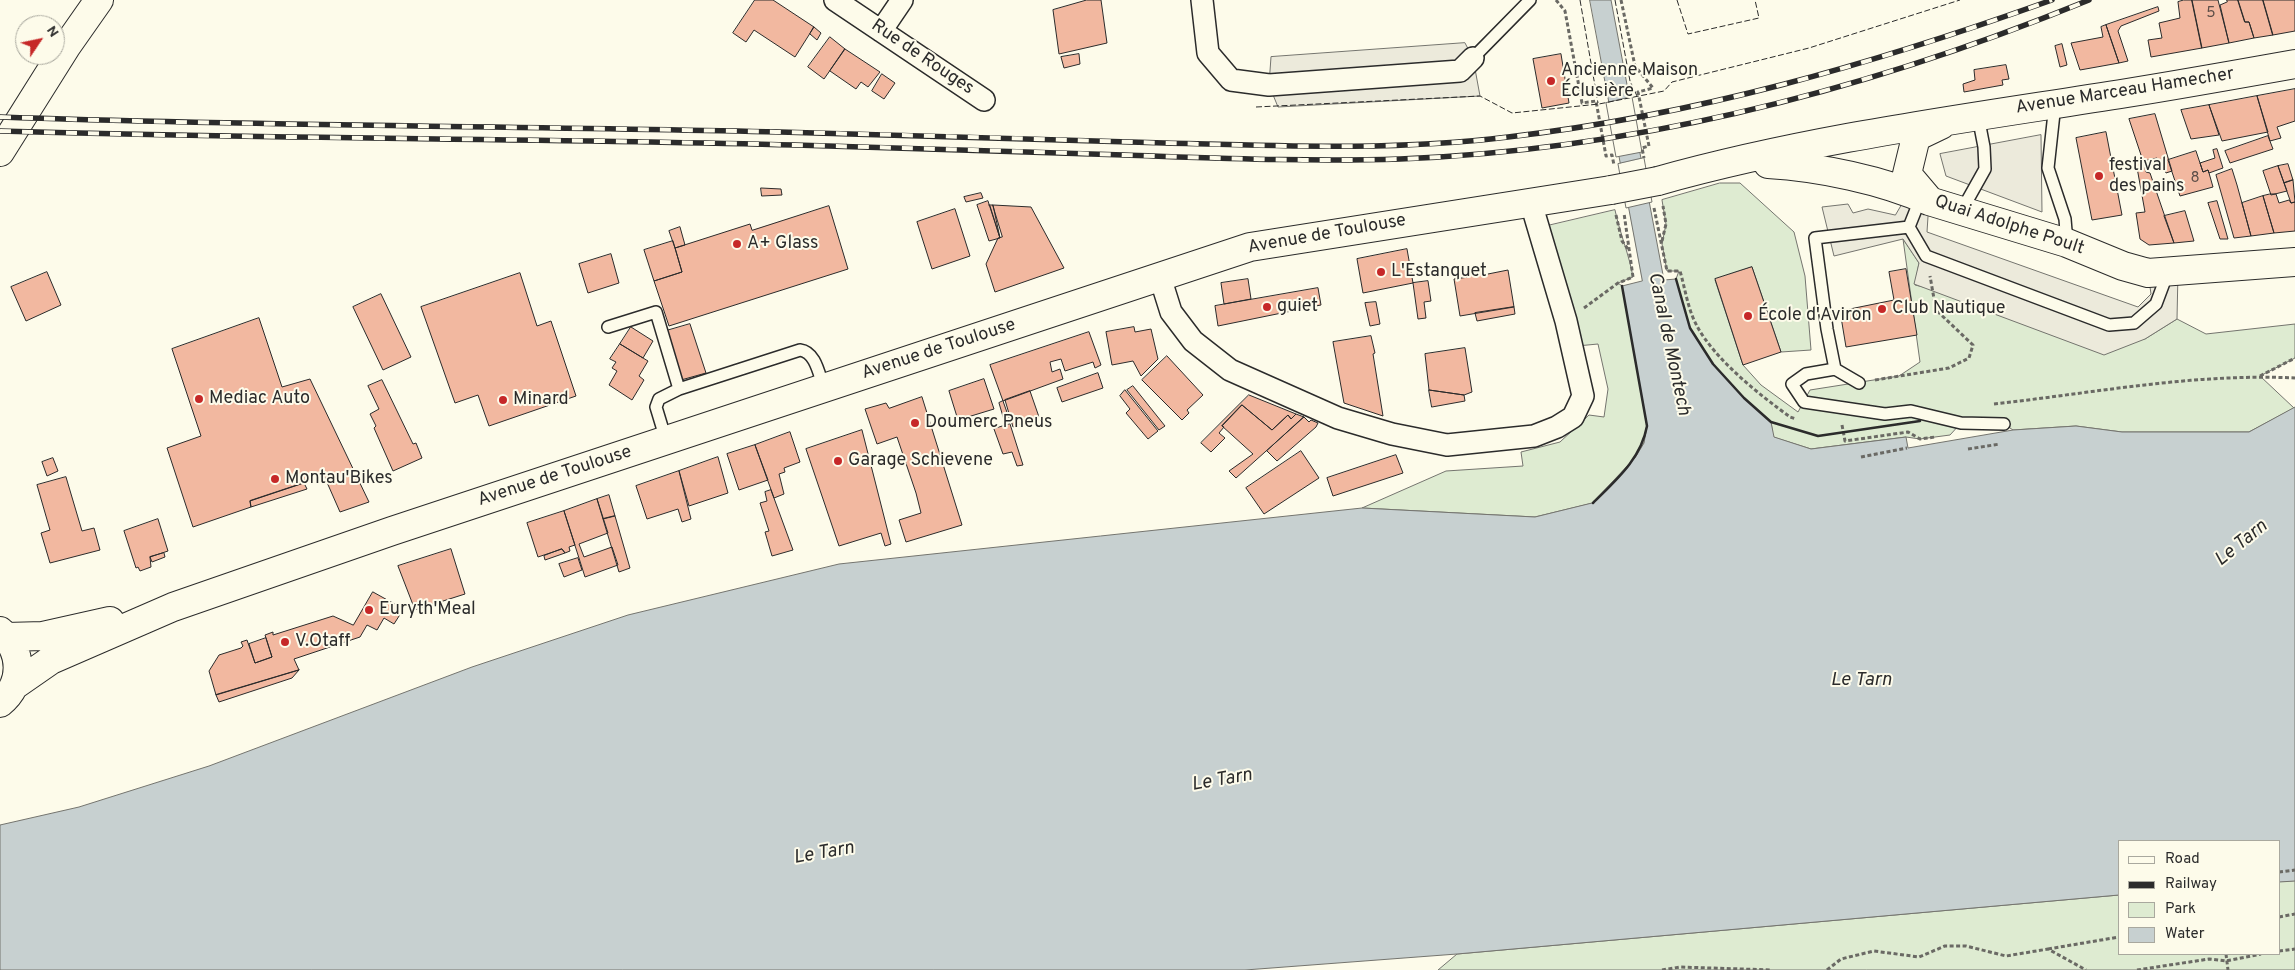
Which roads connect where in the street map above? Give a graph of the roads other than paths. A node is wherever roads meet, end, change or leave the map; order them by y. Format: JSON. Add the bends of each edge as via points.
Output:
{"nodes":[{"id":1,"x":99,"y":0,"type":"edge"},
{"id":2,"x":835,"y":0,"type":"edge"},
{"id":3,"x":902,"y":0,"type":"edge"},
{"id":4,"x":1202,"y":0,"type":"edge"},
{"id":5,"x":1530,"y":0,"type":"edge"},
{"id":6,"x":882,"y":31,"type":"junction"},
{"id":7,"x":1473,"y":58,"type":"joint"},
{"id":8,"x":2295,"y":64,"type":"edge"},
{"id":9,"x":984,"y":100,"type":"dead end"},
{"id":10,"x":2056,"y":104,"type":"junction"},
{"id":11,"x":1966,"y":118,"type":"junction"},
{"id":12,"x":0,"y":152,"type":"edge"},
{"id":13,"x":1724,"y":162,"type":"junction"},
{"id":14,"x":1925,"y":199,"type":"junction"},
{"id":15,"x":1531,"y":203,"type":"junction"},
{"id":16,"x":1962,"y":210,"type":"junction"},
{"id":17,"x":1909,"y":227,"type":"junction"},
{"id":18,"x":2067,"y":243,"type":"junction"},
{"id":19,"x":2295,"y":262,"type":"edge"},
{"id":20,"x":2168,"y":272,"type":"junction"},
{"id":21,"x":1160,"y":277,"type":"junction"},
{"id":22,"x":608,"y":327,"type":"dead end"},
{"id":23,"x":1836,"y":369,"type":"junction"},
{"id":24,"x":1859,"y":383,"type":"road end"},
{"id":25,"x":824,"y":388,"type":"junction"},
{"id":26,"x":679,"y":389,"type":"junction"},
{"id":27,"x":2004,"y":424,"type":"dead end"},
{"id":28,"x":666,"y":440,"type":"junction"},
{"id":29,"x":173,"y":607,"type":"junction"},
{"id":30,"x":3,"y":634,"type":"edge"},
{"id":31,"x":5,"y":702,"type":"edge"}],
"edges":[{"from":1,"to":12,"type":"main road"},
{"from":2,"to":6,"type":"street","name":"Rue de Rouges"},
{"from":3,"to":6,"type":"street"},
{"from":4,"to":7,"type":"street","via":[[1208,53],[1231,80],[1269,85],[1460,71]]},
{"from":5,"to":7,"type":"lane"},
{"from":6,"to":9,"type":"street","name":"Rue de Rouges"},
{"from":8,"to":10,"type":"main road","name":"Avenue Marceau Hamecher"},
{"from":10,"to":11,"type":"main road","name":"Avenue Marceau Hamecher"},
{"from":10,"to":18,"type":"lane","via":[[2048,168],[2065,219]]},
{"from":11,"to":13,"type":"main road","name":"Avenue Marceau Hamecher"},
{"from":11,"to":14,"type":"main road","name":"Avenue Marceau Hamecher","via":[[1916,137],[1907,174]]},
{"from":11,"to":16,"type":"lane","via":[[1984,148],[1985,169]]},
{"from":13,"to":14,"type":"main road","name":"Quai Adolphe Poult","via":[[1799,166],[1910,192]]},
{"from":13,"to":15,"type":"main road","name":"Avenue de Toulouse","bridge":true,"via":[[1655,191],[1617,199]]},
{"from":14,"to":16,"type":"main road","name":"Quai Adolphe Poult"},
{"from":14,"to":17,"type":"lane"},
{"from":15,"to":21,"type":"main road","name":"Avenue de Toulouse","via":[[1250,247]]},
{"from":15,"to":21,"type":"street","via":[[1566,321],[1583,396],[1573,417],[1534,436],[1447,444],[1392,434],[1338,418],[1230,370],[1193,341],[1171,312]]},
{"from":16,"to":18,"type":"main road","name":"Quai Adolphe Poult"},
{"from":17,"to":20,"type":"lane","via":[[1926,256],[2109,325],[2134,323],[2156,304]]},
{"from":17,"to":23,"type":"lane","via":[[1815,238],[1826,328]]},
{"from":18,"to":20,"type":"main road","name":"Quai Adolphe Poult","via":[[2123,266],[2148,273]]},
{"from":19,"to":20,"type":"main road","name":"Quai Adolphe Poult"},
{"from":21,"to":25,"type":"main road","name":"Avenue de Toulouse"},
{"from":22,"to":26,"type":"lane","via":[[656,312]]},
{"from":23,"to":24,"type":"lane"},
{"from":23,"to":27,"type":"lane","via":[[1806,374],[1792,384],[1804,402],[1885,414],[1911,411],[1961,423]]},
{"from":25,"to":26,"type":"lane","via":[[812,356],[806,350],[800,350]]},
{"from":25,"to":28,"type":"main road","name":"Avenue de Toulouse"},
{"from":26,"to":28,"type":"lane","via":[[658,399],[656,407]]},
{"from":28,"to":29,"type":"main road","name":"Avenue de Toulouse","via":[[392,530]]},
{"from":29,"to":30,"type":"main road","name":"Avenue de Toulouse","via":[[43,636]]},
{"from":29,"to":31,"type":"main road","name":"Avenue de Toulouse","via":[[51,660]]},
{"from":30,"to":31,"type":"main road","via":[[14,647],[18,660],[18,673]]}]}
